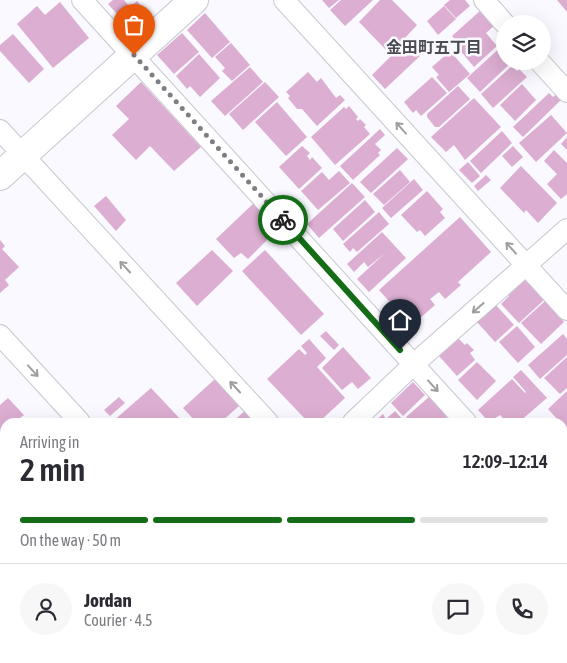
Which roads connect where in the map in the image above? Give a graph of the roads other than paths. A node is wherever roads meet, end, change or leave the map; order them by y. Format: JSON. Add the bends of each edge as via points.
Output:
{"nodes":[{"id":1,"x":82,"y":0,"type":"edge"},
{"id":2,"x":194,"y":0,"type":"edge"},
{"id":3,"x":284,"y":0,"type":"edge"},
{"id":4,"x":484,"y":0,"type":"edge"},
{"id":5,"x":497,"y":15,"type":"edge"},
{"id":6,"x":134,"y":55,"type":"junction"},
{"id":7,"x":547,"y":70,"type":"edge"},
{"id":8,"x":567,"y":92,"type":"edge"},
{"id":9,"x":0,"y":130,"type":"edge"},
{"id":10,"x":24,"y":156,"type":"junction"},
{"id":11,"x":0,"y":176,"type":"edge"},
{"id":12,"x":567,"y":229,"type":"edge"},
{"id":13,"x":527,"y":265,"type":"junction"},
{"id":14,"x":567,"y":310,"type":"edge"},
{"id":15,"x":0,"y":335,"type":"edge"},
{"id":16,"x":414,"y":364,"type":"junction"},
{"id":17,"x":76,"y":418,"type":"edge"},
{"id":18,"x":264,"y":418,"type":"edge"},
{"id":19,"x":357,"y":418,"type":"edge"},
{"id":20,"x":462,"y":418,"type":"edge"}],
"edges":[{"from":1,"to":6,"type":"street"},
{"from":2,"to":6,"type":"street"},
{"from":13,"to":3,"type":"street","one_way":true},
{"from":4,"to":5,"type":"street"},
{"from":6,"to":10,"type":"street"},
{"from":6,"to":16,"type":"street"},
{"from":7,"to":8,"type":"street"},
{"from":9,"to":10,"type":"street"},
{"from":10,"to":11,"type":"street"},
{"from":18,"to":10,"type":"street","one_way":true},
{"from":12,"to":13,"type":"street"},
{"from":13,"to":14,"type":"street"},
{"from":13,"to":16,"type":"street","one_way":true},
{"from":15,"to":17,"type":"street","one_way":true},
{"from":16,"to":19,"type":"street"},
{"from":16,"to":20,"type":"street","one_way":true}]}
